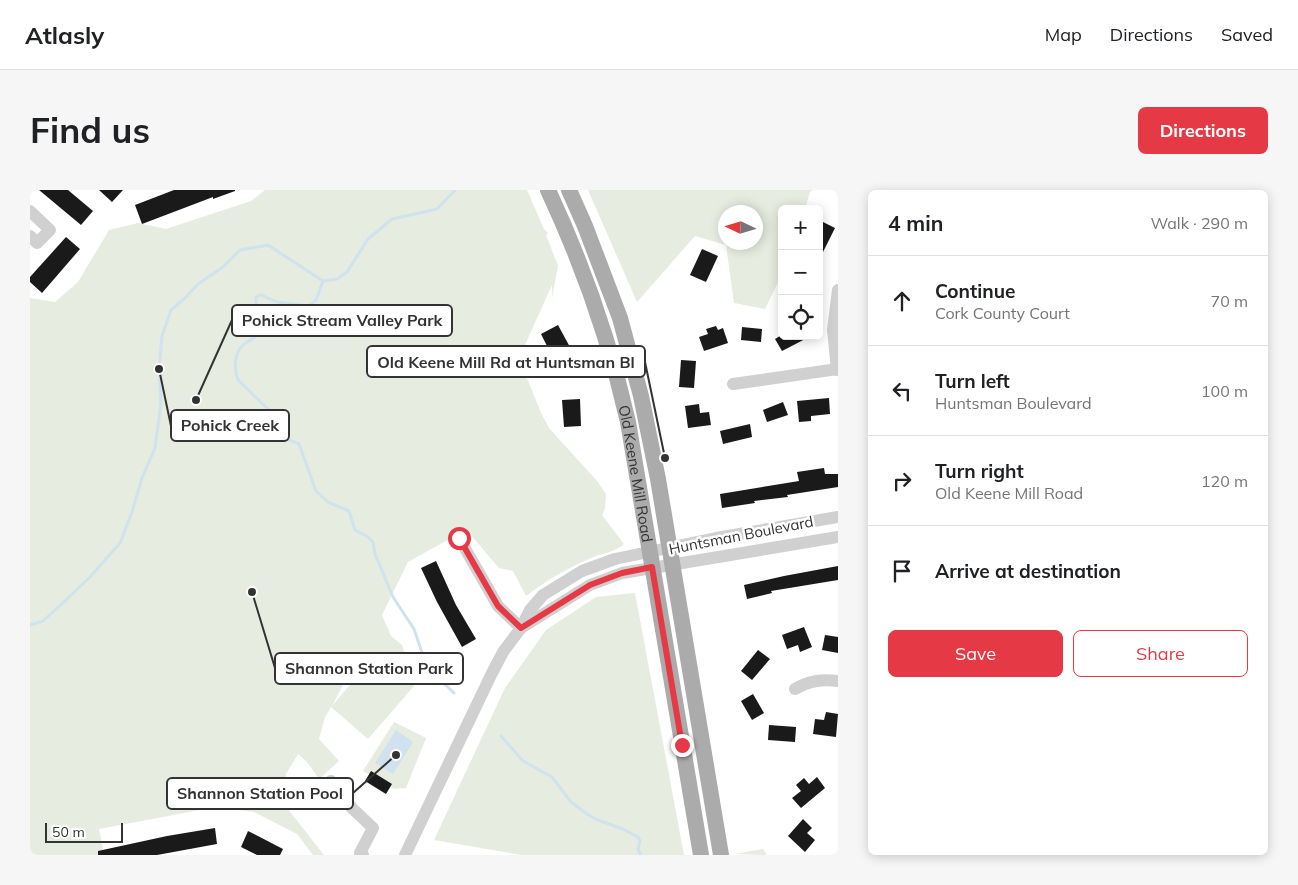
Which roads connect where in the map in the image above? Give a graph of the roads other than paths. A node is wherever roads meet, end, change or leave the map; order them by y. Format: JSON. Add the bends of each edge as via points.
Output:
{"nodes":[{"id":1,"x":548,"y":190,"type":"edge"},
{"id":2,"x":569,"y":190,"type":"edge"},
{"id":3,"x":30,"y":211,"type":"edge"},
{"id":4,"x":30,"y":236,"type":"edge"},
{"id":5,"x":838,"y":290,"type":"edge"},
{"id":6,"x":838,"y":370,"type":"edge"},
{"id":7,"x":733,"y":384,"type":"dead end"},
{"id":8,"x":838,"y":517,"type":"edge"},
{"id":9,"x":838,"y":537,"type":"edge"},
{"id":10,"x":459,"y":538,"type":"dead end"},
{"id":11,"x":671,"y":556,"type":"junction"},
{"id":12,"x":651,"y":560,"type":"junction"},
{"id":13,"x":521,"y":628,"type":"junction"},
{"id":14,"x":838,"y":681,"type":"edge"},
{"id":15,"x":795,"y":689,"type":"dead end"},
{"id":16,"x":331,"y":781,"type":"dead end"},
{"id":17,"x":363,"y":855,"type":"edge"},
{"id":18,"x":405,"y":855,"type":"edge"},
{"id":19,"x":701,"y":855,"type":"edge"},
{"id":20,"x":721,"y":855,"type":"edge"}],
"edges":[{"from":1,"to":12,"type":"main road","name":"Old Keene Mill Road","via":[[581,266],[609,346],[628,422]]},
{"from":2,"to":11,"type":"main road","name":"Old Keene Mill Road","via":[[605,276],[630,351]]},
{"from":3,"to":4,"type":"street","via":[[50,230],[37,243]]},
{"from":5,"to":6,"type":"street","via":[[833,330]]},
{"from":6,"to":7,"type":"street"},
{"from":8,"to":11,"type":"street","name":"Huntsman Boulevard","via":[[764,530]]},
{"from":9,"to":11,"type":"street","name":"Huntsman Boulevard"},
{"from":10,"to":13,"type":"street","via":[[498,606]]},
{"from":11,"to":12,"type":"street","name":"Huntsman Boulevard"},
{"from":11,"to":20,"type":"main road","name":"Old Keene Mill Road"},
{"from":12,"to":13,"type":"street","name":"Huntsman Boulevard","via":[[590,585]]},
{"from":12,"to":19,"type":"main road","name":"Old Keene Mill Road"},
{"from":13,"to":18,"type":"street","name":"Huntsman Boulevard","via":[[491,675]]},
{"from":14,"to":15,"type":"street","via":[[807,682]]},
{"from":16,"to":17,"type":"street","via":[[373,828],[360,853]]}]}
